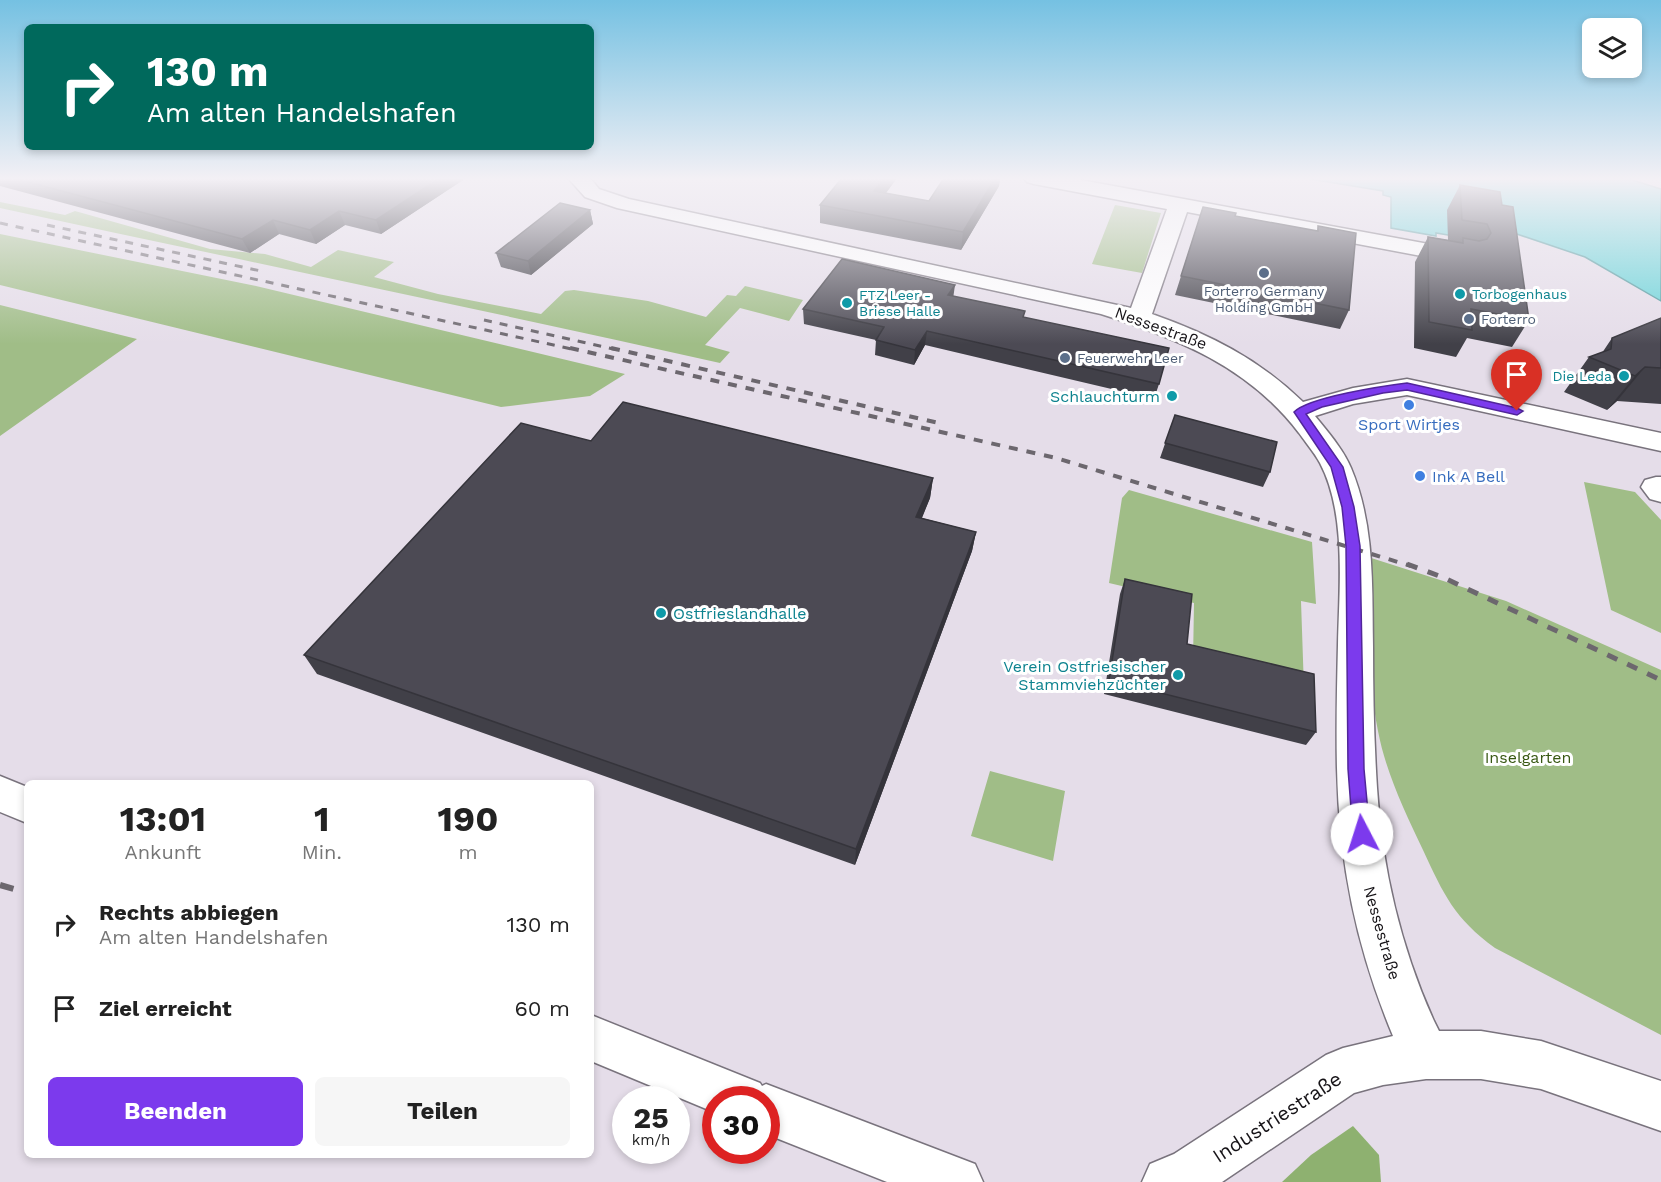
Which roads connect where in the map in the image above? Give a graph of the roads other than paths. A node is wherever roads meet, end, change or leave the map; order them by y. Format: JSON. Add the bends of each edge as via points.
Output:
{"nodes":[{"id":1,"x":760,"y":233,"type":"edge"},
{"id":2,"x":1169,"y":233,"type":"edge"},
{"id":3,"x":1336,"y":233,"type":"edge"},
{"id":4,"x":1464,"y":257,"type":"edge"},
{"id":5,"x":1139,"y":318,"type":"junction"},
{"id":6,"x":1300,"y":412,"type":"junction"},
{"id":7,"x":1658,"y":444,"type":"edge"},
{"id":8,"x":1661,"y":487,"type":"edge"},
{"id":9,"x":1661,"y":492,"type":"edge"},
{"id":10,"x":0,"y":794,"type":"edge"},
{"id":11,"x":24,"y":804,"type":"edge"},
{"id":12,"x":594,"y":1039,"type":"edge"},
{"id":13,"x":1426,"y":1054,"type":"junction"},
{"id":14,"x":709,"y":1086,"type":"edge"},
{"id":15,"x":1661,"y":1106,"type":"edge"},
{"id":16,"x":780,"y":1115,"type":"edge"},
{"id":17,"x":957,"y":1182,"type":"edge"},
{"id":18,"x":1168,"y":1182,"type":"edge"}],
"edges":[{"from":1,"to":5,"type":"street","name":"Nessestraße","via":[[1095,305]]},
{"from":2,"to":5,"type":"street"},
{"from":3,"to":4,"type":"street"},
{"from":5,"to":6,"type":"street","name":"Nessestraße","via":[[1221,351],[1267,382]]},
{"from":6,"to":7,"type":"street","via":[[1407,387]]},
{"from":6,"to":13,"type":"street","name":"Nessestraße","via":[[1337,467],[1346,495],[1353,546],[1356,769],[1364,867],[1407,1019]]},
{"from":8,"to":9,"type":"street","via":[[1656,488]]},
{"from":10,"to":11,"type":"street"},
{"from":12,"to":14,"type":"street"},
{"from":13,"to":15,"type":"street","via":[[1481,1055],[1541,1065]]},
{"from":13,"to":18,"type":"street","name":"Industriestraße","via":[[1343,1072],[1192,1172]]},
{"from":16,"to":17,"type":"street"}]}
